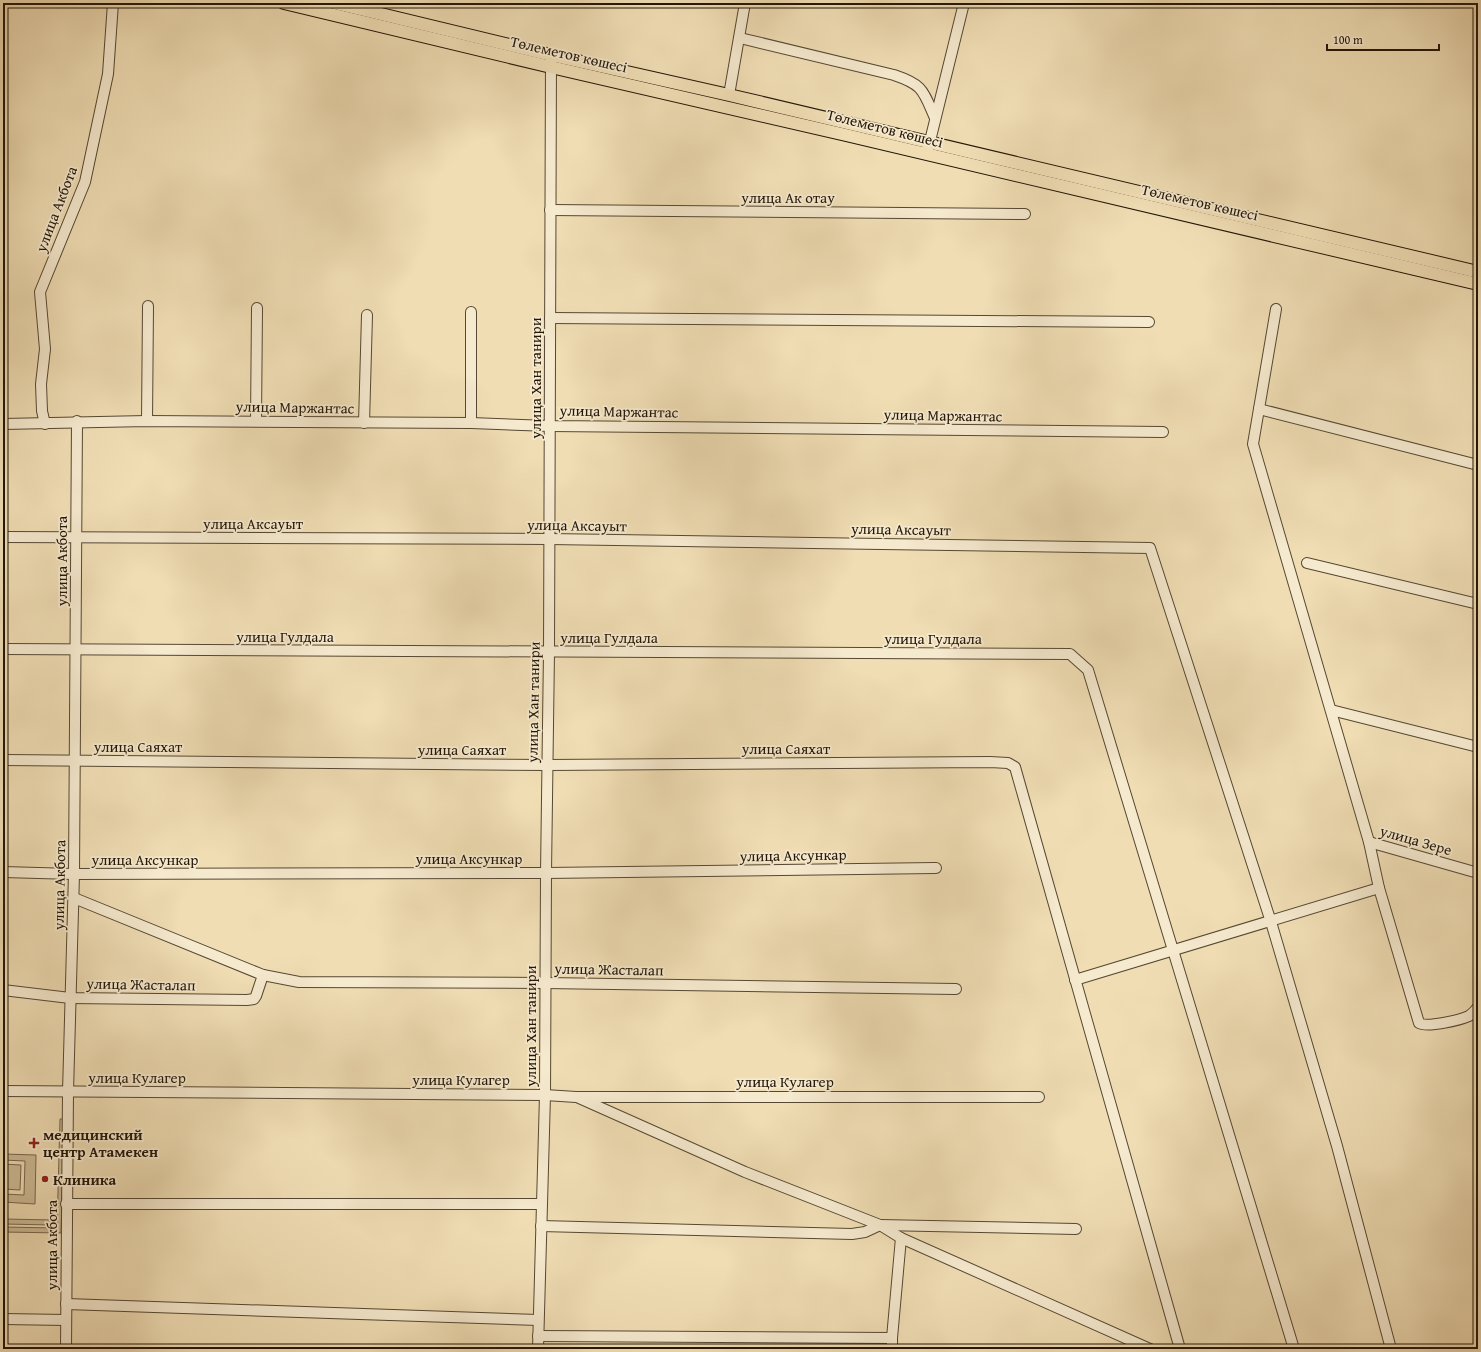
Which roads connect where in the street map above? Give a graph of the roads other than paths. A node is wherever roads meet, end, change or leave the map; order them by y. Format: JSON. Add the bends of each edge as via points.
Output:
{"nodes":[{"id":1,"x":113,"y":3,"type":"edge"},
{"id":2,"x":284,"y":3,"type":"edge"},
{"id":3,"x":335,"y":3,"type":"edge"},
{"id":4,"x":746,"y":3,"type":"edge"},
{"id":5,"x":964,"y":3,"type":"edge"},
{"id":6,"x":740,"y":38,"type":"junction"},
{"id":7,"x":551,"y":61,"type":"junction"},
{"id":8,"x":729,"y":95,"type":"junction"},
{"id":9,"x":935,"y":118,"type":"junction"},
{"id":10,"x":929,"y":142,"type":"junction"},
{"id":11,"x":926,"y":154,"type":"junction"},
{"id":12,"x":550,"y":210,"type":"junction"},
{"id":13,"x":1025,"y":214,"type":"dead end"},
{"id":14,"x":1478,"y":272,"type":"edge"},
{"id":15,"x":1478,"y":284,"type":"edge"},
{"id":16,"x":148,"y":306,"type":"dead end"},
{"id":17,"x":257,"y":308,"type":"dead end"},
{"id":18,"x":1276,"y":309,"type":"dead end"},
{"id":19,"x":471,"y":312,"type":"dead end"},
{"id":20,"x":367,"y":315,"type":"dead end"},
{"id":21,"x":550,"y":318,"type":"junction"},
{"id":22,"x":1148,"y":322,"type":"dead end"},
{"id":23,"x":1259,"y":409,"type":"junction"},
{"id":24,"x":77,"y":421,"type":"junction"},
{"id":25,"x":147,"y":421,"type":"junction"},
{"id":26,"x":256,"y":421,"type":"junction"},
{"id":27,"x":364,"y":423,"type":"junction"},
{"id":28,"x":471,"y":423,"type":"junction"},
{"id":29,"x":3,"y":424,"type":"edge"},
{"id":30,"x":45,"y":424,"type":"junction"},
{"id":31,"x":550,"y":426,"type":"junction"},
{"id":32,"x":1163,"y":432,"type":"dead end"},
{"id":33,"x":1478,"y":465,"type":"edge"},
{"id":34,"x":3,"y":537,"type":"edge"},
{"id":35,"x":77,"y":538,"type":"junction"},
{"id":36,"x":549,"y":539,"type":"junction"},
{"id":37,"x":1307,"y":563,"type":"dead end"},
{"id":38,"x":1478,"y":604,"type":"edge"},
{"id":39,"x":3,"y":649,"type":"edge"},
{"id":40,"x":76,"y":650,"type":"junction"},
{"id":41,"x":549,"y":652,"type":"junction"},
{"id":42,"x":1330,"y":710,"type":"junction"},
{"id":43,"x":1478,"y":747,"type":"edge"},
{"id":44,"x":3,"y":760,"type":"edge"},
{"id":45,"x":75,"y":761,"type":"junction"},
{"id":46,"x":547,"y":765,"type":"junction"},
{"id":47,"x":1369,"y":842,"type":"junction"},
{"id":48,"x":936,"y":868,"type":"dead end"},
{"id":49,"x":3,"y":872,"type":"edge"},
{"id":50,"x":546,"y":873,"type":"junction"},
{"id":51,"x":1478,"y":873,"type":"edge"},
{"id":52,"x":74,"y":874,"type":"junction"},
{"id":53,"x":1379,"y":888,"type":"junction"},
{"id":54,"x":74,"y":898,"type":"junction"},
{"id":55,"x":1271,"y":922,"type":"junction"},
{"id":56,"x":1173,"y":951,"type":"junction"},
{"id":57,"x":263,"y":975,"type":"junction"},
{"id":58,"x":1075,"y":980,"type":"junction"},
{"id":59,"x":545,"y":983,"type":"junction"},
{"id":60,"x":956,"y":989,"type":"dead end"},
{"id":61,"x":3,"y":990,"type":"edge"},
{"id":62,"x":70,"y":998,"type":"junction"},
{"id":63,"x":1478,"y":1007,"type":"edge"},
{"id":64,"x":3,"y":1091,"type":"edge"},
{"id":65,"x":68,"y":1092,"type":"junction"},
{"id":66,"x":545,"y":1095,"type":"junction"},
{"id":67,"x":576,"y":1097,"type":"junction"},
{"id":68,"x":1039,"y":1097,"type":"dead end"},
{"id":69,"x":66,"y":1204,"type":"junction"},
{"id":70,"x":542,"y":1204,"type":"junction"},
{"id":71,"x":880,"y":1225,"type":"junction"},
{"id":72,"x":541,"y":1226,"type":"junction"},
{"id":73,"x":1076,"y":1229,"type":"dead end"},
{"id":74,"x":902,"y":1238,"type":"junction"},
{"id":75,"x":66,"y":1304,"type":"junction"},
{"id":76,"x":3,"y":1319,"type":"edge"},
{"id":77,"x":66,"y":1320,"type":"junction"},
{"id":78,"x":538,"y":1320,"type":"junction"},
{"id":79,"x":538,"y":1336,"type":"junction"},
{"id":80,"x":892,"y":1338,"type":"junction"},
{"id":81,"x":66,"y":1349,"type":"edge"},
{"id":82,"x":538,"y":1349,"type":"edge"},
{"id":83,"x":892,"y":1349,"type":"edge"},
{"id":84,"x":1150,"y":1349,"type":"edge"},
{"id":85,"x":1180,"y":1349,"type":"edge"},
{"id":86,"x":1294,"y":1349,"type":"edge"},
{"id":87,"x":1391,"y":1349,"type":"edge"}],
"edges":[{"from":1,"to":30,"type":"street","name":"улица Акбота","via":[[108,74],[86,182],[40,292],[45,349],[41,384]]},
{"from":2,"to":7,"type":"main road","name":"Төлеметов көшесі"},
{"from":3,"to":7,"type":"main road","name":"Төлеметов көшесі"},
{"from":4,"to":6,"type":"street"},
{"from":5,"to":9,"type":"street"},
{"from":6,"to":8,"type":"street"},
{"from":6,"to":9,"type":"street","via":[[907,79],[922,90]]},
{"from":7,"to":8,"type":"main road","name":"Төлеметов көшесі"},
{"from":7,"to":11,"type":"main road","name":"Төлеметов көшесі"},
{"from":7,"to":12,"type":"street","name":"улица Хан танири"},
{"from":8,"to":10,"type":"main road","name":"Төлеметов көшесі"},
{"from":9,"to":10,"type":"street"},
{"from":10,"to":11,"type":"street"},
{"from":10,"to":14,"type":"main road","name":"Төлеметов көшесі"},
{"from":11,"to":15,"type":"main road","name":"Төлеметов көшесі"},
{"from":12,"to":13,"type":"street","name":"улица Ак отау"},
{"from":12,"to":21,"type":"street","name":"улица Хан танири"},
{"from":16,"to":25,"type":"street"},
{"from":17,"to":26,"type":"street"},
{"from":18,"to":23,"type":"street"},
{"from":19,"to":28,"type":"street"},
{"from":20,"to":27,"type":"street"},
{"from":21,"to":22,"type":"street"},
{"from":21,"to":31,"type":"street","name":"улица Хан танири"},
{"from":23,"to":33,"type":"street"},
{"from":23,"to":42,"type":"street","via":[[1253,444]]},
{"from":24,"to":25,"type":"street","name":"улица Маржантас"},
{"from":24,"to":30,"type":"street","name":"улица Маржантас"},
{"from":24,"to":35,"type":"street","name":"улица Акбота"},
{"from":25,"to":26,"type":"street","name":"улица Маржантас"},
{"from":26,"to":27,"type":"street","name":"улица Маржантас"},
{"from":27,"to":28,"type":"street","name":"улица Маржантас"},
{"from":28,"to":31,"type":"street","name":"улица Маржантас"},
{"from":29,"to":30,"type":"street","name":"улица Маржантас"},
{"from":31,"to":32,"type":"street","name":"улица Маржантас"},
{"from":31,"to":36,"type":"street","name":"улица Хан танири"},
{"from":34,"to":35,"type":"street","name":"улица Аксауыт"},
{"from":35,"to":36,"type":"street","name":"улица Аксауыт"},
{"from":35,"to":40,"type":"street","name":"улица Акбота"},
{"from":36,"to":41,"type":"street","name":"улица Хан танири"},
{"from":36,"to":55,"type":"street","name":"улица Аксауыт","via":[[1150,548]]},
{"from":37,"to":38,"type":"street"},
{"from":39,"to":40,"type":"street","name":"улица Гулдала"},
{"from":40,"to":41,"type":"street","name":"улица Гулдала"},
{"from":40,"to":45,"type":"street","name":"улица Акбота"},
{"from":41,"to":46,"type":"street","name":"улица Хан танири"},
{"from":41,"to":56,"type":"street","name":"улица Гулдала","via":[[1070,654],[1088,670]]},
{"from":42,"to":43,"type":"street"},
{"from":42,"to":47,"type":"street"},
{"from":44,"to":45,"type":"street","name":"улица Саяхат"},
{"from":45,"to":46,"type":"street","name":"улица Саяхат"},
{"from":45,"to":52,"type":"street","name":"улица Акбота"},
{"from":46,"to":50,"type":"street","name":"улица Хан танири"},
{"from":46,"to":58,"type":"street","name":"улица Саяхат","via":[[1008,763],[1015,767]]},
{"from":47,"to":51,"type":"street","name":"улица Зере"},
{"from":47,"to":53,"type":"street"},
{"from":48,"to":50,"type":"street","name":"улица Аксункар"},
{"from":49,"to":52,"type":"street","name":"улица Аксункар"},
{"from":50,"to":52,"type":"street","name":"улица Аксункар"},
{"from":50,"to":59,"type":"street","name":"улица Хан танири"},
{"from":52,"to":54,"type":"street","name":"улица Акбота"},
{"from":53,"to":55,"type":"street"},
{"from":53,"to":63,"type":"street","via":[[1419,1023],[1426,1025],[1463,1018]]},
{"from":54,"to":57,"type":"street","name":"улица Жасталап"},
{"from":54,"to":62,"type":"street","name":"улица Акбота"},
{"from":55,"to":56,"type":"street"},
{"from":55,"to":87,"type":"street","via":[[1337,1146]]},
{"from":56,"to":58,"type":"street"},
{"from":56,"to":86,"type":"street"},
{"from":57,"to":59,"type":"street","name":"улица Жасталап","via":[[299,982]]},
{"from":57,"to":62,"type":"street","name":"улица Жасталап","via":[[256,996],[247,1000]]},
{"from":58,"to":85,"type":"street"},
{"from":59,"to":60,"type":"street","name":"улица Жасталап"},
{"from":59,"to":66,"type":"street","name":"улица Хан танири"},
{"from":61,"to":62,"type":"street","name":"улица Жасталап"},
{"from":62,"to":65,"type":"street","name":"улица Акбота"},
{"from":64,"to":65,"type":"street","name":"улица Кулагер"},
{"from":65,"to":66,"type":"street","name":"улица Кулагер"},
{"from":65,"to":69,"type":"street","name":"улица Акбота"},
{"from":66,"to":67,"type":"street","name":"улица Кулагер"},
{"from":66,"to":70,"type":"street","name":"улица Хан танири"},
{"from":67,"to":68,"type":"street","name":"улица Кулагер"},
{"from":67,"to":71,"type":"street","via":[[745,1172]]},
{"from":69,"to":70,"type":"street"},
{"from":69,"to":75,"type":"street","name":"улица Акбота"},
{"from":70,"to":72,"type":"street","name":"улица Хан танири"},
{"from":71,"to":72,"type":"street","via":[[852,1234]]},
{"from":71,"to":73,"type":"street"},
{"from":71,"to":74,"type":"street"},
{"from":72,"to":78,"type":"street","name":"улица Хан танири"},
{"from":74,"to":80,"type":"street"},
{"from":74,"to":84,"type":"street"},
{"from":75,"to":77,"type":"street","name":"улица Акбота"},
{"from":75,"to":78,"type":"street"},
{"from":76,"to":77,"type":"street"},
{"from":77,"to":81,"type":"street","name":"улица Акбота"},
{"from":78,"to":79,"type":"street","name":"улица Хан танири"},
{"from":79,"to":80,"type":"street"},
{"from":79,"to":82,"type":"street","name":"улица Хан танири"},
{"from":80,"to":83,"type":"street"}]}
